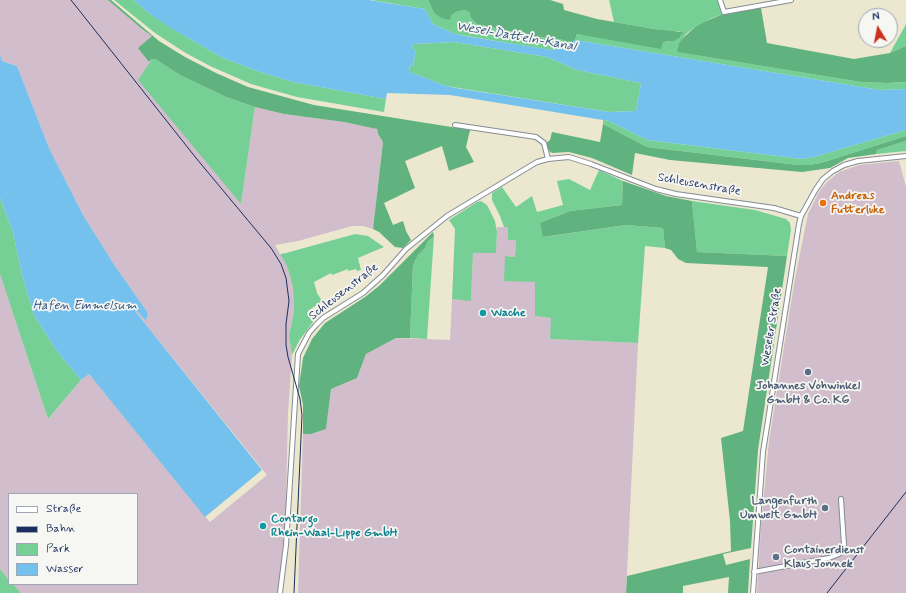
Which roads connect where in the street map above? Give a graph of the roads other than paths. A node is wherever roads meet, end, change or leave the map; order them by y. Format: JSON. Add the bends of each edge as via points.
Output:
{"nodes":[{"id":1,"x":720,"y":0,"type":"edge"},
{"id":2,"x":790,"y":0,"type":"edge"},
{"id":3,"x":784,"y":1,"type":"edge"},
{"id":4,"x":455,"y":125,"type":"dead end"},
{"id":5,"x":906,"y":156,"type":"edge"},
{"id":6,"x":548,"y":159,"type":"junction"},
{"id":7,"x":801,"y":216,"type":"junction"},
{"id":8,"x":841,"y":499,"type":"dead end"},
{"id":9,"x":754,"y":572,"type":"junction"},
{"id":10,"x":280,"y":593,"type":"edge"},
{"id":11,"x":753,"y":593,"type":"edge"}],
"edges":[{"from":1,"to":3,"type":"street","via":[[724,12]]},
{"from":2,"to":3,"type":"street"},
{"from":4,"to":6,"type":"street","via":[[536,137],[544,143]]},
{"from":5,"to":7,"type":"street","name":"Weseler Straße","via":[[858,161],[833,171],[823,179]]},
{"from":6,"to":7,"type":"street","name":"Schleusenstraße","via":[[580,160],[656,189],[774,208]]},
{"from":6,"to":10,"type":"street","name":"Schleusenstraße","via":[[527,167],[442,220],[406,249],[383,276],[363,293],[324,318],[309,333],[298,354],[286,545]]},
{"from":7,"to":9,"type":"street","name":"Weseler Straße","via":[[763,452]]},
{"from":8,"to":9,"type":"street","via":[[844,545],[839,554]]},
{"from":9,"to":11,"type":"street","name":"Weseler Straße"}]}
